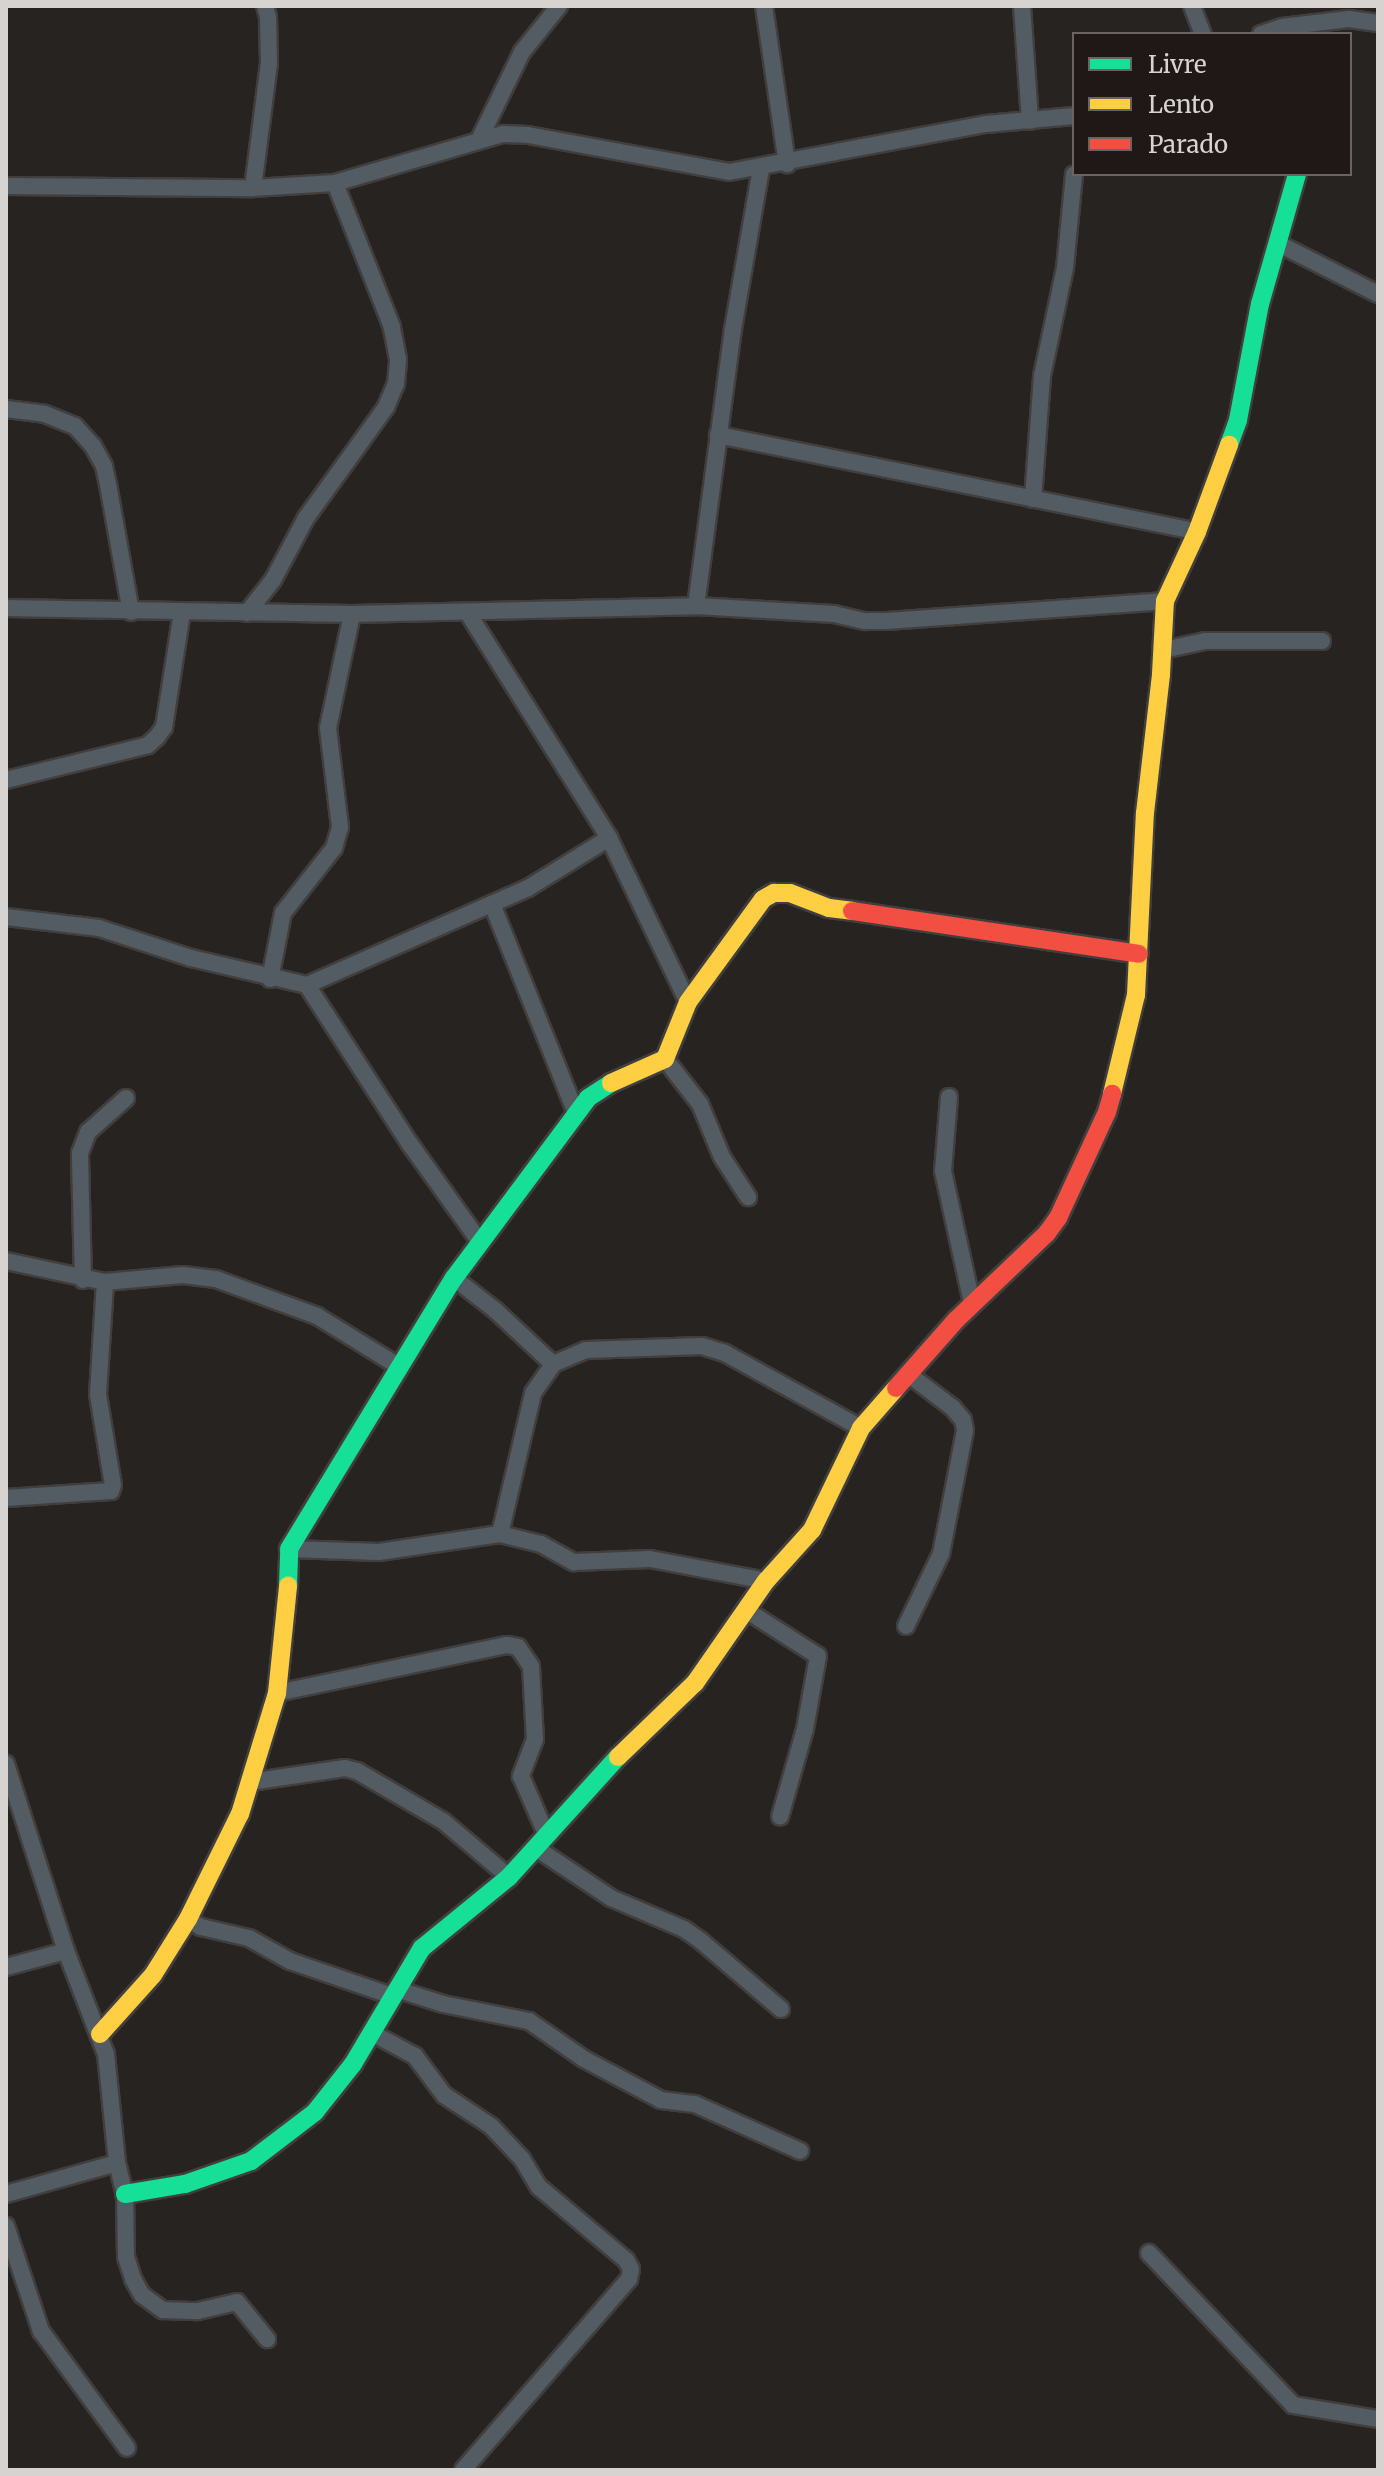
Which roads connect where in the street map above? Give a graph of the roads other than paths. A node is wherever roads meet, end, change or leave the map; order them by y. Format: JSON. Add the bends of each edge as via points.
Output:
{"nodes":[{"id":1,"x":265,"y":6,"type":"edge"},
{"id":2,"x":559,"y":6,"type":"edge"},
{"id":3,"x":764,"y":6,"type":"edge"},
{"id":4,"x":1022,"y":6,"type":"edge"},
{"id":5,"x":1192,"y":6,"type":"edge"},
{"id":6,"x":1317,"y":6,"type":"edge"},
{"id":7,"x":1378,"y":23,"type":"edge"},
{"id":8,"x":1305,"y":29,"type":"edge"},
{"id":9,"x":1202,"y":32,"type":"edge"},
{"id":10,"x":1279,"y":32,"type":"edge"},
{"id":11,"x":1072,"y":116,"type":"edge"},
{"id":12,"x":1030,"y":121,"type":"junction"},
{"id":13,"x":480,"y":138,"type":"junction"},
{"id":14,"x":787,"y":164,"type":"junction"},
{"id":15,"x":761,"y":168,"type":"junction"},
{"id":16,"x":1074,"y":176,"type":"edge"},
{"id":17,"x":1296,"y":176,"type":"edge"},
{"id":18,"x":335,"y":183,"type":"junction"},
{"id":19,"x":6,"y":186,"type":"edge"},
{"id":20,"x":253,"y":188,"type":"junction"},
{"id":21,"x":1277,"y":243,"type":"junction"},
{"id":22,"x":1378,"y":294,"type":"edge"},
{"id":23,"x":6,"y":409,"type":"edge"},
{"id":24,"x":718,"y":435,"type":"junction"},
{"id":25,"x":1033,"y":499,"type":"junction"},
{"id":26,"x":1197,"y":532,"type":"junction"},
{"id":27,"x":1165,"y":601,"type":"junction"},
{"id":28,"x":696,"y":606,"type":"junction"},
{"id":29,"x":6,"y":608,"type":"edge"},
{"id":30,"x":131,"y":612,"type":"junction"},
{"id":31,"x":182,"y":612,"type":"junction"},
{"id":32,"x":247,"y":613,"type":"junction"},
{"id":33,"x":468,"y":613,"type":"junction"},
{"id":34,"x":352,"y":614,"type":"junction"},
{"id":35,"x":1322,"y":641,"type":"dead end"},
{"id":36,"x":1163,"y":650,"type":"junction"},
{"id":37,"x":6,"y":780,"type":"edge"},
{"id":38,"x":609,"y":838,"type":"junction"},
{"id":39,"x":492,"y":904,"type":"junction"},
{"id":40,"x":6,"y":917,"type":"edge"},
{"id":41,"x":1139,"y":954,"type":"junction"},
{"id":42,"x":270,"y":979,"type":"junction"},
{"id":43,"x":307,"y":985,"type":"junction"},
{"id":44,"x":688,"y":1002,"type":"junction"},
{"id":45,"x":665,"y":1059,"type":"junction"},
{"id":46,"x":949,"y":1097,"type":"dead end"},
{"id":47,"x":126,"y":1098,"type":"dead end"},
{"id":48,"x":576,"y":1113,"type":"junction"},
{"id":49,"x":748,"y":1197,"type":"dead end"},
{"id":50,"x":480,"y":1242,"type":"junction"},
{"id":51,"x":6,"y":1261,"type":"edge"},
{"id":52,"x":454,"y":1278,"type":"junction"},
{"id":53,"x":83,"y":1280,"type":"junction"},
{"id":54,"x":105,"y":1282,"type":"junction"},
{"id":55,"x":972,"y":1303,"type":"junction"},
{"id":56,"x":553,"y":1364,"type":"junction"},
{"id":57,"x":400,"y":1367,"type":"junction"},
{"id":58,"x":908,"y":1374,"type":"junction"},
{"id":59,"x":861,"y":1428,"type":"junction"},
{"id":60,"x":6,"y":1498,"type":"edge"},
{"id":61,"x":500,"y":1534,"type":"junction"},
{"id":62,"x":289,"y":1549,"type":"junction"},
{"id":63,"x":766,"y":1581,"type":"junction"},
{"id":64,"x":746,"y":1610,"type":"junction"},
{"id":65,"x":906,"y":1626,"type":"dead end"},
{"id":66,"x":277,"y":1693,"type":"junction"},
{"id":67,"x":6,"y":1764,"type":"edge"},
{"id":68,"x":250,"y":1782,"type":"junction"},
{"id":69,"x":780,"y":1817,"type":"dead end"},
{"id":70,"x":542,"y":1842,"type":"junction"},
{"id":71,"x":509,"y":1877,"type":"junction"},
{"id":72,"x":188,"y":1919,"type":"junction"},
{"id":73,"x":66,"y":1951,"type":"junction"},
{"id":74,"x":6,"y":1967,"type":"edge"},
{"id":75,"x":394,"y":1992,"type":"junction"},
{"id":76,"x":781,"y":2009,"type":"dead end"},
{"id":77,"x":372,"y":2033,"type":"junction"},
{"id":78,"x":100,"y":2034,"type":"junction"},
{"id":79,"x":800,"y":2151,"type":"dead end"},
{"id":80,"x":117,"y":2163,"type":"junction"},
{"id":81,"x":6,"y":2194,"type":"edge"},
{"id":82,"x":125,"y":2194,"type":"junction"},
{"id":83,"x":6,"y":2226,"type":"edge"},
{"id":84,"x":1149,"y":2253,"type":"dead end"},
{"id":85,"x":267,"y":2339,"type":"dead end"},
{"id":86,"x":1378,"y":2419,"type":"edge"},
{"id":87,"x":127,"y":2448,"type":"dead end"},
{"id":88,"x":463,"y":2470,"type":"edge"}],
"edges":[{"from":1,"to":20,"type":"street","via":[[269,63]]},
{"from":2,"to":13,"type":"street","via":[[522,52]]},
{"from":3,"to":14,"type":"street"},
{"from":4,"to":12,"type":"street"},
{"from":5,"to":9,"type":"street"},
{"from":6,"to":8,"type":"street"},
{"from":7,"to":8,"type":"street","via":[[1349,19]]},
{"from":8,"to":10,"type":"street"},
{"from":11,"to":12,"type":"street"},
{"from":12,"to":14,"type":"street","via":[[986,124]]},
{"from":13,"to":15,"type":"street","via":[[528,135],[694,168]]},
{"from":13,"to":18,"type":"street"},
{"from":14,"to":15,"type":"street"},
{"from":15,"to":24,"type":"street"},
{"from":16,"to":25,"type":"street","via":[[1065,268],[1042,376]]},
{"from":17,"to":21,"type":"street"},
{"from":18,"to":20,"type":"street"},
{"from":18,"to":32,"type":"street","via":[[392,327],[396,384],[386,407],[306,518],[284,562]]},
{"from":19,"to":20,"type":"street"},
{"from":21,"to":22,"type":"street"},
{"from":21,"to":26,"type":"street","via":[[1238,420]]},
{"from":23,"to":30,"type":"street","via":[[45,414],[75,426],[93,446],[107,478]]},
{"from":24,"to":25,"type":"street"},
{"from":24,"to":28,"type":"street"},
{"from":25,"to":26,"type":"street"},
{"from":26,"to":27,"type":"street"},
{"from":27,"to":28,"type":"street","via":[[887,621]]},
{"from":27,"to":36,"type":"street"},
{"from":28,"to":33,"type":"street"},
{"from":29,"to":30,"type":"street"},
{"from":30,"to":31,"type":"street"},
{"from":31,"to":32,"type":"street"},
{"from":31,"to":37,"type":"street","via":[[164,727],[157,737],[148,745]]},
{"from":32,"to":34,"type":"street"},
{"from":33,"to":34,"type":"street"},
{"from":33,"to":38,"type":"street"},
{"from":34,"to":42,"type":"street","via":[[328,728],[340,827],[334,848],[283,913]]},
{"from":35,"to":36,"type":"street","via":[[1205,641]]},
{"from":36,"to":41,"type":"street","via":[[1145,813]]},
{"from":38,"to":39,"type":"street","via":[[548,878]]},
{"from":38,"to":44,"type":"street"},
{"from":39,"to":43,"type":"street"},
{"from":39,"to":48,"type":"street"},
{"from":40,"to":42,"type":"street","via":[[99,928]]},
{"from":41,"to":44,"type":"street","via":[[829,908],[790,893],[774,893],[763,899]]},
{"from":41,"to":55,"type":"street","via":[[1129,1029],[1107,1112],[1089,1154],[1047,1233]]},
{"from":42,"to":43,"type":"street"},
{"from":43,"to":50,"type":"street"},
{"from":44,"to":45,"type":"street"},
{"from":45,"to":48,"type":"street","via":[[602,1087]]},
{"from":45,"to":49,"type":"street","via":[[700,1104],[722,1157]]},
{"from":46,"to":55,"type":"street","via":[[943,1171]]},
{"from":47,"to":53,"type":"street","via":[[88,1132],[80,1153]]},
{"from":48,"to":50,"type":"street"},
{"from":50,"to":52,"type":"street"},
{"from":51,"to":53,"type":"street"},
{"from":52,"to":56,"type":"street"},
{"from":52,"to":57,"type":"street"},
{"from":53,"to":54,"type":"street"},
{"from":54,"to":57,"type":"street","via":[[183,1275],[216,1279],[317,1316]]},
{"from":54,"to":60,"type":"street","via":[[98,1394],[111,1491]]},
{"from":55,"to":58,"type":"street"},
{"from":56,"to":59,"type":"street","via":[[586,1350],[702,1346],[725,1353]]},
{"from":56,"to":61,"type":"street","via":[[528,1407]]},
{"from":57,"to":62,"type":"street"},
{"from":58,"to":59,"type":"street"},
{"from":58,"to":65,"type":"street","via":[[953,1408],[965,1430],[941,1554]]},
{"from":59,"to":63,"type":"street","via":[[812,1530]]},
{"from":61,"to":62,"type":"street","via":[[379,1552]]},
{"from":61,"to":63,"type":"street","via":[[541,1544],[574,1562],[650,1559]]},
{"from":62,"to":66,"type":"street"},
{"from":63,"to":64,"type":"street"},
{"from":64,"to":69,"type":"street","via":[[818,1656],[805,1729]]},
{"from":64,"to":70,"type":"street","via":[[695,1683],[625,1749]]},
{"from":66,"to":68,"type":"street"},
{"from":66,"to":70,"type":"street","via":[[507,1645],[518,1647],[531,1666],[535,1739],[521,1776]]},
{"from":67,"to":73,"type":"street"},
{"from":68,"to":71,"type":"street","via":[[345,1768],[357,1771],[443,1821]]},
{"from":68,"to":72,"type":"street","via":[[240,1814]]},
{"from":70,"to":71,"type":"street"},
{"from":70,"to":76,"type":"street","via":[[611,1898],[684,1929]]},
{"from":71,"to":75,"type":"street","via":[[439,1931]]},
{"from":72,"to":75,"type":"street","via":[[213,1931],[249,1938],[290,1961]]},
{"from":72,"to":78,"type":"street","via":[[153,1975]]},
{"from":73,"to":74,"type":"street"},
{"from":73,"to":78,"type":"street"},
{"from":75,"to":77,"type":"street"},
{"from":75,"to":79,"type":"street","via":[[529,2021],[584,2059],[667,2103],[695,2104]]},
{"from":77,"to":82,"type":"street","via":[[315,2112],[262,2154],[185,2184]]},
{"from":77,"to":88,"type":"street","via":[[415,2056],[444,2095],[491,2126],[539,2187],[631,2269],[629,2279]]},
{"from":78,"to":80,"type":"street"},
{"from":80,"to":81,"type":"street"},
{"from":80,"to":82,"type":"street"},
{"from":82,"to":85,"type":"street","via":[[126,2257],[142,2295],[163,2310],[181,2313],[237,2302]]},
{"from":83,"to":87,"type":"street","via":[[41,2331]]},
{"from":84,"to":86,"type":"street","via":[[1293,2405]]}]}
